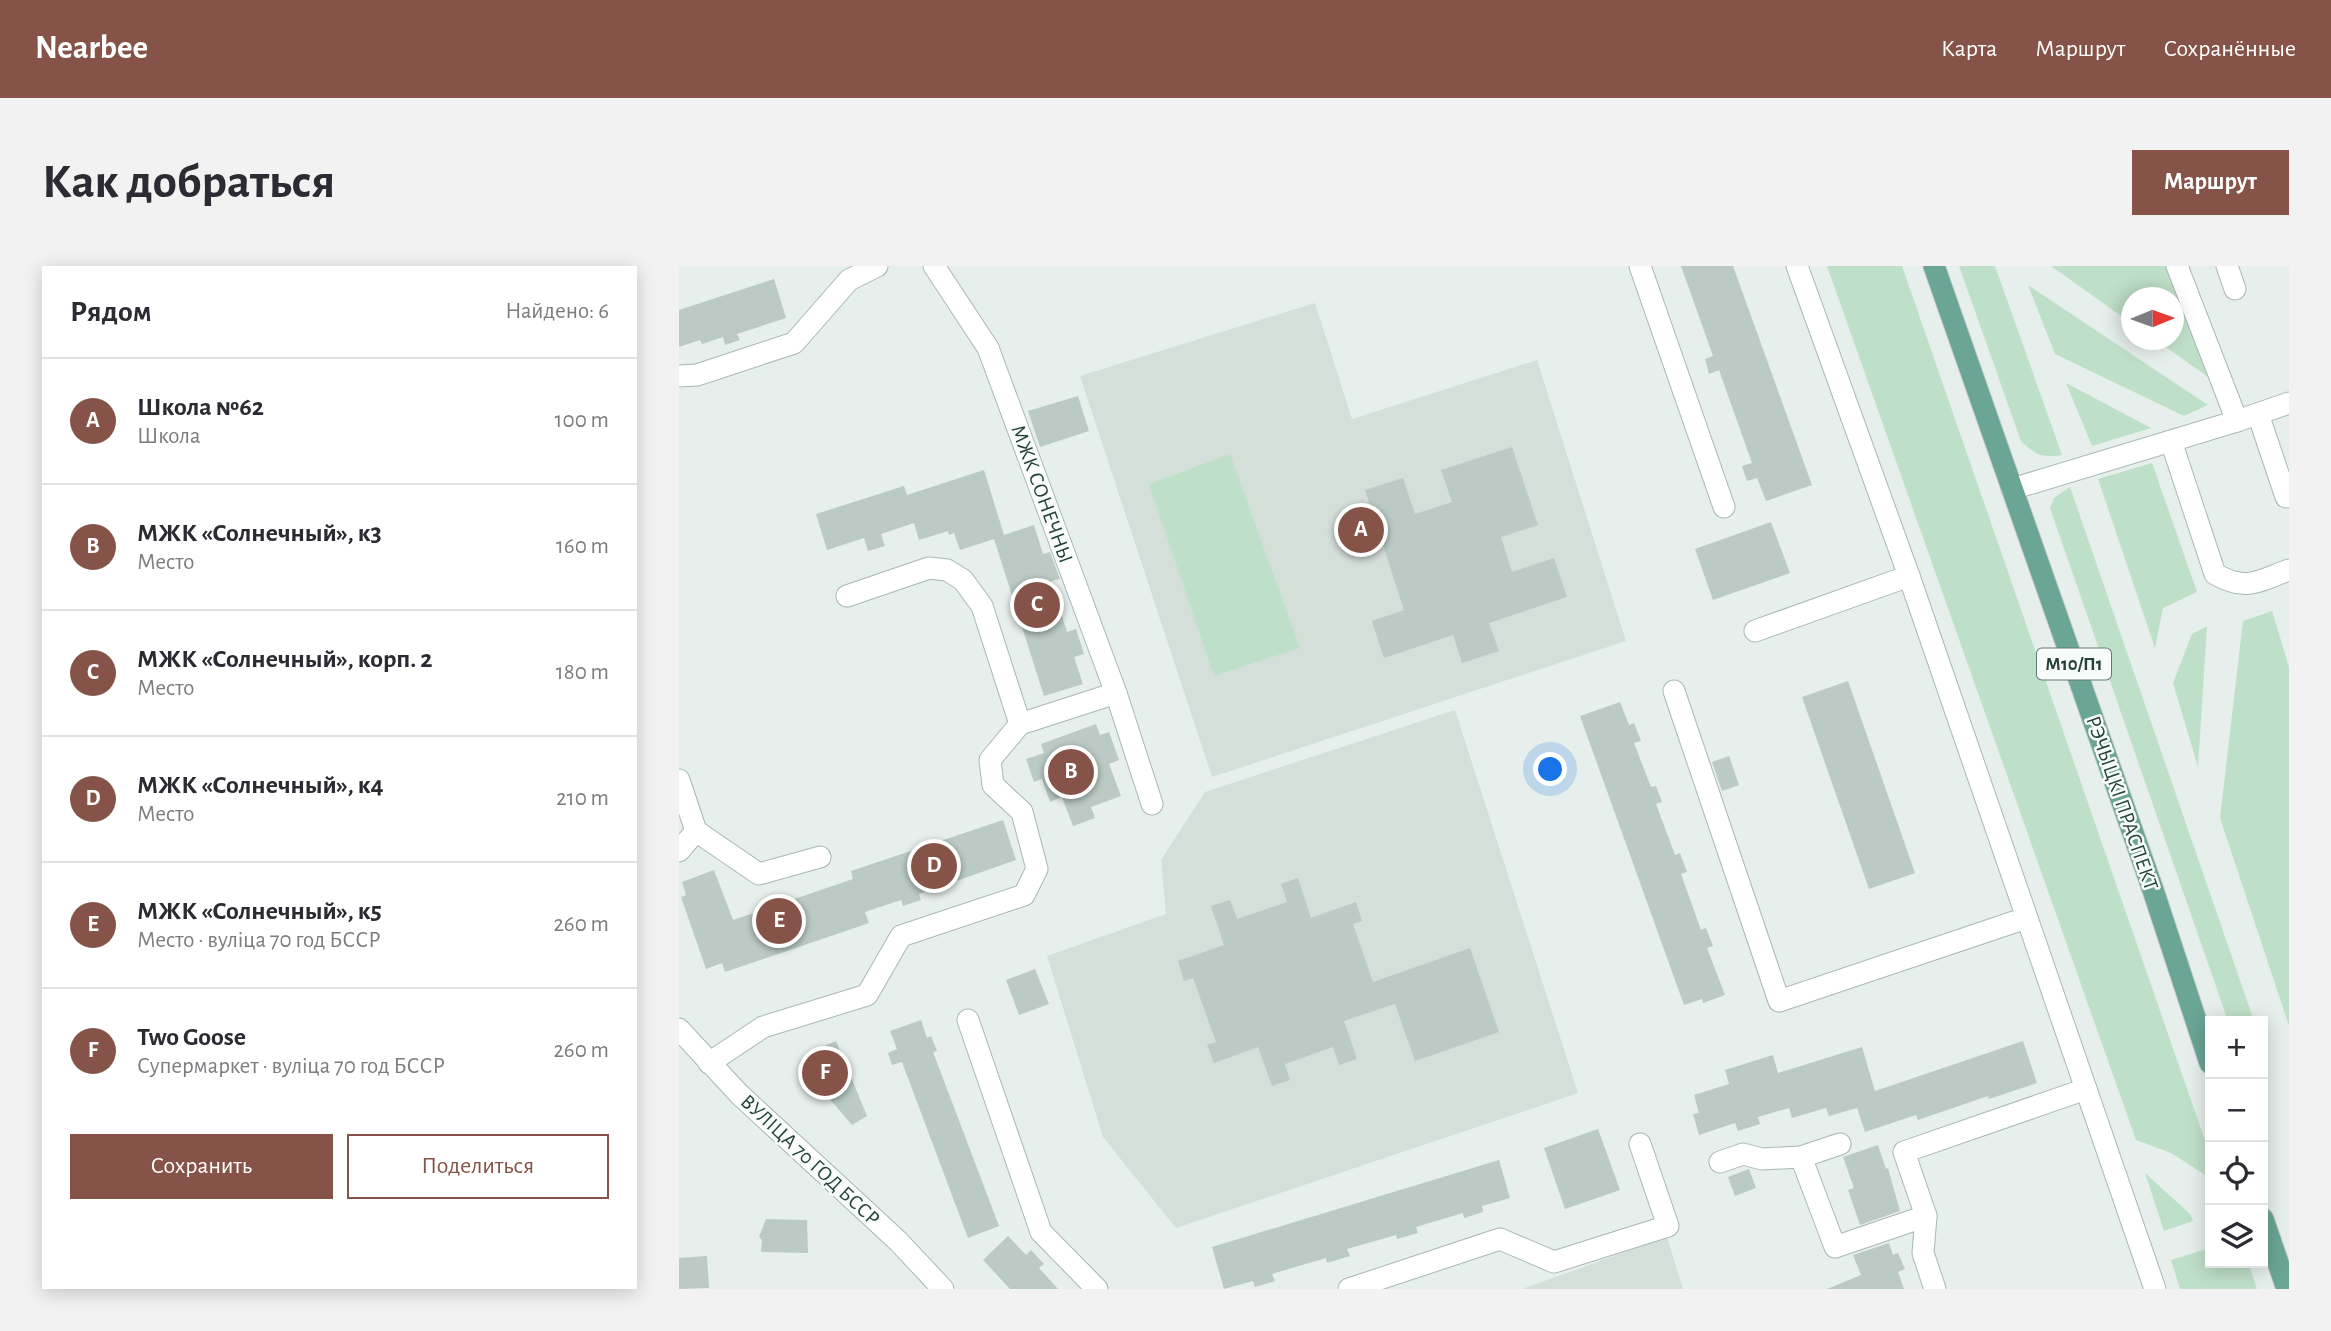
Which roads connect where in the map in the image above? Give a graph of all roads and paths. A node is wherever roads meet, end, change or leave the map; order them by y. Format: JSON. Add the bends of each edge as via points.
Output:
{"nodes":[{"id":1,"x":877,"y":266,"type":"edge"},
{"id":2,"x":1640,"y":266,"type":"edge"},
{"id":3,"x":1797,"y":266,"type":"edge"},
{"id":4,"x":1934,"y":266,"type":"edge"},
{"id":5,"x":2177,"y":266,"type":"edge"},
{"id":6,"x":2227,"y":266,"type":"edge"},
{"id":7,"x":938,"y":267,"type":"edge"},
{"id":8,"x":2235,"y":289,"type":"dead end"},
{"id":9,"x":679,"y":376,"type":"edge"},
{"id":10,"x":2289,"y":403,"type":"edge"},
{"id":11,"x":2258,"y":414,"type":"junction"},
{"id":12,"x":2237,"y":421,"type":"junction"},
{"id":13,"x":2171,"y":441,"type":"junction"},
{"id":14,"x":2012,"y":489,"type":"junction"},
{"id":15,"x":2286,"y":497,"type":"dead end"},
{"id":16,"x":1724,"y":507,"type":"dead end"},
{"id":17,"x":2289,"y":570,"type":"edge"},
{"id":18,"x":1909,"y":576,"type":"junction"},
{"id":19,"x":847,"y":596,"type":"dead end"},
{"id":20,"x":1755,"y":631,"type":"dead end"},
{"id":21,"x":1674,"y":691,"type":"dead end"},
{"id":22,"x":1116,"y":693,"type":"junction"},
{"id":23,"x":1020,"y":724,"type":"junction"},
{"id":24,"x":679,"y":780,"type":"edge"},
{"id":25,"x":1152,"y":804,"type":"dead end"},
{"id":26,"x":696,"y":831,"type":"junction"},
{"id":27,"x":679,"y":851,"type":"edge"},
{"id":28,"x":820,"y":857,"type":"dead end"},
{"id":29,"x":2026,"y":918,"type":"junction"},
{"id":30,"x":968,"y":1020,"type":"dead end"},
{"id":31,"x":679,"y":1029,"type":"edge"},
{"id":32,"x":2205,"y":1048,"type":"edge"},
{"id":33,"x":709,"y":1063,"type":"junction"},
{"id":34,"x":2086,"y":1089,"type":"junction"},
{"id":35,"x":1640,"y":1144,"type":"dead end"},
{"id":36,"x":1840,"y":1144,"type":"dead end"},
{"id":37,"x":1801,"y":1157,"type":"junction"},
{"id":38,"x":1720,"y":1162,"type":"dead end"},
{"id":39,"x":1926,"y":1216,"type":"junction"},
{"id":40,"x":2268,"y":1234,"type":"edge"},
{"id":41,"x":943,"y":1289,"type":"edge"},
{"id":42,"x":1097,"y":1289,"type":"edge"},
{"id":43,"x":1349,"y":1289,"type":"edge"},
{"id":44,"x":1935,"y":1289,"type":"edge"},
{"id":45,"x":2155,"y":1289,"type":"edge"},
{"id":46,"x":2287,"y":1289,"type":"edge"}],
"edges":[{"from":1,"to":9,"type":"street","via":[[849,280],[794,343],[697,375]]},
{"from":2,"to":16,"type":"street"},
{"from":3,"to":18,"type":"street"},
{"from":4,"to":14,"type":"main road","name":"РЭЧЫЦКІ ПРАСПЕКТ","number":"М10/П1"},
{"from":5,"to":12,"type":"street"},
{"from":6,"to":8,"type":"street"},
{"from":7,"to":22,"type":"street","name":"МЖК СОНЕЧНЫ","via":[[988,348]]},
{"from":10,"to":11,"type":"street"},
{"from":11,"to":12,"type":"street"},
{"from":11,"to":15,"type":"street"},
{"from":12,"to":13,"type":"street"},
{"from":13,"to":14,"type":"street"},
{"from":13,"to":17,"type":"street","via":[[2215,574],[2246,585]]},
{"from":14,"to":32,"type":"main road","name":"РЭЧЫЦКІ ПРАСПЕКТ","number":"М10/П1"},
{"from":18,"to":20,"type":"street"},
{"from":18,"to":29,"type":"street"},
{"from":19,"to":23,"type":"street","via":[[929,568],[947,570],[963,580],[982,606]]},
{"from":21,"to":29,"type":"street","via":[[1779,1001]]},
{"from":22,"to":23,"type":"street"},
{"from":22,"to":25,"type":"street","name":"МЖК СОНЕЧНЫ"},
{"from":23,"to":33,"type":"street","via":[[990,760],[993,785],[1022,812],[1037,869],[1024,895],[901,936],[867,995],[763,1027]]},
{"from":24,"to":26,"type":"street"},
{"from":26,"to":27,"type":"street"},
{"from":26,"to":28,"type":"street","via":[[759,874]]},
{"from":29,"to":34,"type":"street"},
{"from":30,"to":42,"type":"street","via":[[1041,1232]]},
{"from":31,"to":33,"type":"street","name":"ВУЛІЦА 70 ГОД БССР"},
{"from":33,"to":41,"type":"street","name":"ВУЛІЦА 70 ГОД БССР"},
{"from":34,"to":39,"type":"street","via":[[1904,1152]]},
{"from":34,"to":45,"type":"street"},
{"from":35,"to":43,"type":"street","via":[[1668,1226],[1554,1262],[1500,1239]]},
{"from":36,"to":37,"type":"street"},
{"from":37,"to":38,"type":"street","via":[[1762,1159],[1743,1154]]},
{"from":37,"to":39,"type":"street","via":[[1835,1247]]},
{"from":39,"to":44,"type":"street","via":[[1923,1253]]},
{"from":40,"to":46,"type":"main road"}]}
